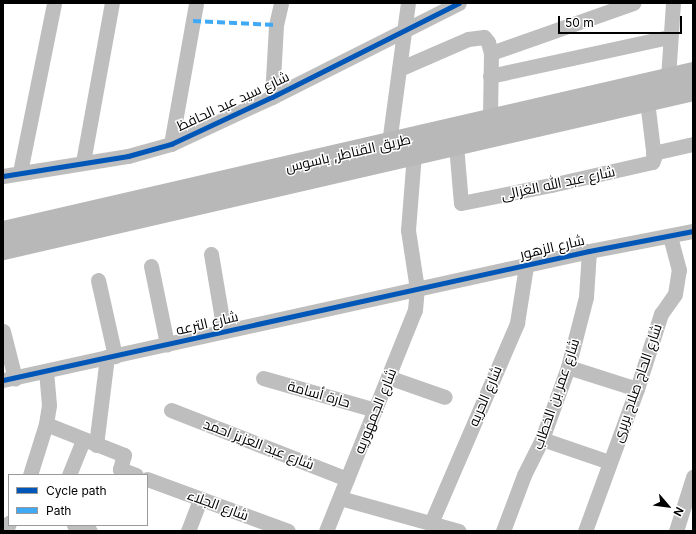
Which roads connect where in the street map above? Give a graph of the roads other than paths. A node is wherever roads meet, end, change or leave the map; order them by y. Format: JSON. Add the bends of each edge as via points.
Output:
{"nodes":[{"id":1,"x":54,"y":3,"type":"edge"},
{"id":2,"x":112,"y":3,"type":"edge"},
{"id":3,"x":196,"y":3,"type":"edge"},
{"id":4,"x":281,"y":3,"type":"edge"},
{"id":5,"x":408,"y":3,"type":"edge"},
{"id":6,"x":633,"y":3,"type":"edge"},
{"id":7,"x":673,"y":3,"type":"edge"},
{"id":8,"x":452,"y":5,"type":"edge"},
{"id":9,"x":403,"y":31,"type":"junction"},
{"id":10,"x":669,"y":37,"type":"junction"},
{"id":11,"x":491,"y":53,"type":"junction"},
{"id":12,"x":399,"y":69,"type":"junction"},
{"id":13,"x":693,"y":72,"type":"edge"},
{"id":14,"x":490,"y":76,"type":"junction"},
{"id":15,"x":668,"y":78,"type":"junction"},
{"id":16,"x":693,"y":90,"type":"edge"},
{"id":17,"x":272,"y":97,"type":"junction"},
{"id":18,"x":647,"y":101,"type":"junction"},
{"id":19,"x":490,"y":120,"type":"junction"},
{"id":20,"x":389,"y":143,"type":"junction"},
{"id":21,"x":171,"y":144,"type":"junction"},
{"id":22,"x":693,"y":144,"type":"edge"},
{"id":23,"x":456,"y":145,"type":"junction"},
{"id":24,"x":414,"y":154,"type":"junction"},
{"id":25,"x":653,"y":154,"type":"junction"},
{"id":26,"x":83,"y":162,"type":"junction"},
{"id":27,"x":20,"y":172,"type":"junction"},
{"id":28,"x":3,"y":176,"type":"edge"},
{"id":29,"x":3,"y":231,"type":"edge"},
{"id":30,"x":685,"y":235,"type":"edge"},
{"id":31,"x":3,"y":249,"type":"edge"},
{"id":32,"x":589,"y":251,"type":"junction"},
{"id":33,"x":211,"y":254,"type":"dead end"},
{"id":34,"x":151,"y":266,"type":"dead end"},
{"id":35,"x":526,"y":266,"type":"junction"},
{"id":36,"x":98,"y":280,"type":"dead end"},
{"id":37,"x":417,"y":289,"type":"junction"},
{"id":38,"x":3,"y":331,"type":"edge"},
{"id":39,"x":224,"y":331,"type":"junction"},
{"id":40,"x":167,"y":344,"type":"junction"},
{"id":41,"x":111,"y":356,"type":"junction"},
{"id":42,"x":568,"y":367,"type":"junction"},
{"id":43,"x":46,"y":371,"type":"junction"},
{"id":44,"x":388,"y":377,"type":"junction"},
{"id":45,"x":263,"y":378,"type":"dead end"},
{"id":46,"x":9,"y":379,"type":"edge"},
{"id":47,"x":637,"y":389,"type":"junction"},
{"id":48,"x":445,"y":397,"type":"dead end"},
{"id":49,"x":170,"y":410,"type":"dead end"},
{"id":50,"x":375,"y":410,"type":"junction"},
{"id":51,"x":46,"y":424,"type":"junction"},
{"id":52,"x":542,"y":439,"type":"junction"},
{"id":53,"x":90,"y":443,"type":"junction"},
{"id":54,"x":609,"y":462,"type":"junction"},
{"id":55,"x":119,"y":472,"type":"edge"},
{"id":56,"x":30,"y":474,"type":"edge"},
{"id":57,"x":70,"y":474,"type":"edge"},
{"id":58,"x":130,"y":474,"type":"edge"},
{"id":59,"x":693,"y":477,"type":"edge"},
{"id":60,"x":148,"y":479,"type":"edge"},
{"id":61,"x":347,"y":479,"type":"junction"},
{"id":62,"x":340,"y":498,"type":"junction"},
{"id":63,"x":200,"y":499,"type":"junction"},
{"id":64,"x":431,"y":523,"type":"junction"},
{"id":65,"x":77,"y":526,"type":"edge"},
{"id":66,"x":90,"y":531,"type":"edge"},
{"id":67,"x":188,"y":531,"type":"edge"},
{"id":68,"x":288,"y":531,"type":"edge"},
{"id":69,"x":328,"y":531,"type":"edge"},
{"id":70,"x":459,"y":531,"type":"edge"},
{"id":71,"x":503,"y":531,"type":"edge"},
{"id":72,"x":585,"y":531,"type":"edge"},
{"id":73,"x":676,"y":531,"type":"edge"}],
"edges":[{"from":1,"to":27,"type":"street"},
{"from":2,"to":26,"type":"street"},
{"from":3,"to":21,"type":"street"},
{"from":4,"to":17,"type":"street","via":[[276,25]]},
{"from":5,"to":9,"type":"street"},
{"from":6,"to":11,"type":"street"},
{"from":7,"to":10,"type":"street"},
{"from":8,"to":9,"type":"street","name":"شارع سيد عبد الحافظ"},
{"from":9,"to":12,"type":"street"},
{"from":9,"to":17,"type":"street","name":"شارع سيد عبد الحافظ"},
{"from":10,"to":14,"type":"street"},
{"from":10,"to":15,"type":"street"},
{"from":11,"to":12,"type":"street","via":[[486,39],[476,36]]},
{"from":11,"to":14,"type":"street"},
{"from":12,"to":20,"type":"street"},
{"from":13,"to":15,"type":"main road","name":"طريق القناطر, باسوس"},
{"from":14,"to":19,"type":"street"},
{"from":15,"to":19,"type":"main road","name":"طريق القناطر, باسوس"},
{"from":16,"to":18,"type":"main road","name":"طريق القناطر, باسوس"},
{"from":17,"to":21,"type":"street","name":"شارع سيد عبد الحافظ"},
{"from":18,"to":23,"type":"main road","name":"طريق القناطر, باسوس"},
{"from":18,"to":25,"type":"street"},
{"from":19,"to":20,"type":"main road","name":"طريق القناطر, باسوس"},
{"from":20,"to":29,"type":"main road","name":"طريق القناطر, باسوس"},
{"from":21,"to":26,"type":"street","name":"شارع سيد عبد الحافظ","via":[[128,156]]},
{"from":22,"to":25,"type":"street"},
{"from":23,"to":24,"type":"main road","name":"طريق القناطر, باسوس"},
{"from":23,"to":25,"type":"street","name":"شارع عبد الله الغزالى","via":[[462,203],[652,162]]},
{"from":24,"to":31,"type":"main road","name":"طريق القناطر, باسوس"},
{"from":24,"to":37,"type":"street","name":"شارع الجمهوريه","via":[[408,230]]},
{"from":26,"to":27,"type":"street","name":"شارع سيد عبد الحافظ"},
{"from":27,"to":28,"type":"street","name":"شارع سيد عبد الحافظ"},
{"from":30,"to":32,"type":"street","name":"شارع الزهور"},
{"from":30,"to":47,"type":"street","name":"شارع الحاج صلاح بربرى","via":[[675,294],[661,314]]},
{"from":32,"to":35,"type":"street","name":"شارع الزهور"},
{"from":32,"to":42,"type":"street","name":"شارع عمر بن الخطاب","via":[[586,297]]},
{"from":33,"to":39,"type":"street"},
{"from":34,"to":40,"type":"street"},
{"from":35,"to":37,"type":"street","name":"شارع الزهور"},
{"from":35,"to":64,"type":"street","name":"شارع الحريه","via":[[517,323]]},
{"from":36,"to":41,"type":"street"},
{"from":37,"to":39,"type":"street","name":"شارع الترعه"},
{"from":37,"to":44,"type":"street","name":"شارع الجمهوريه","via":[[415,310]]},
{"from":38,"to":46,"type":"street"},
{"from":39,"to":40,"type":"street","name":"شارع الترعه"},
{"from":40,"to":41,"type":"street","name":"شارع الترعه"},
{"from":41,"to":43,"type":"street","name":"شارع الترعه"},
{"from":41,"to":53,"type":"street"},
{"from":42,"to":47,"type":"street"},
{"from":42,"to":52,"type":"street","name":"شارع عمر بن الخطاب"},
{"from":43,"to":46,"type":"street","name":"شارع الترعه"},
{"from":43,"to":51,"type":"street","via":[[49,405]]},
{"from":44,"to":48,"type":"street"},
{"from":44,"to":50,"type":"street","name":"شارع الجمهوريه"},
{"from":45,"to":50,"type":"street","name":"حارة أسامة"},
{"from":47,"to":54,"type":"street","name":"شارع الحاج صلاح بربرى"},
{"from":49,"to":61,"type":"street","name":"شارع عبد العزيز احمد"},
{"from":50,"to":61,"type":"street","name":"شارع الجمهوريه"},
{"from":51,"to":53,"type":"street"},
{"from":51,"to":56,"type":"street"},
{"from":52,"to":54,"type":"street"},
{"from":52,"to":71,"type":"street","name":"شارع عمر بن الخطاب","via":[[524,475]]},
{"from":53,"to":55,"type":"street","via":[[124,455]]},
{"from":53,"to":57,"type":"street"},
{"from":54,"to":72,"type":"street","name":"شارع الحاج صلاح بربرى"},
{"from":55,"to":58,"type":"street"},
{"from":59,"to":73,"type":"street"},
{"from":60,"to":63,"type":"street","name":"شارع الجلاء"},
{"from":61,"to":62,"type":"street","name":"شارع الجمهوريه"},
{"from":62,"to":64,"type":"street"},
{"from":62,"to":69,"type":"street","name":"شارع الجمهوريه"},
{"from":63,"to":67,"type":"street"},
{"from":63,"to":68,"type":"street","name":"شارع الجلاء"},
{"from":64,"to":70,"type":"street"},
{"from":65,"to":66,"type":"street"}]}
